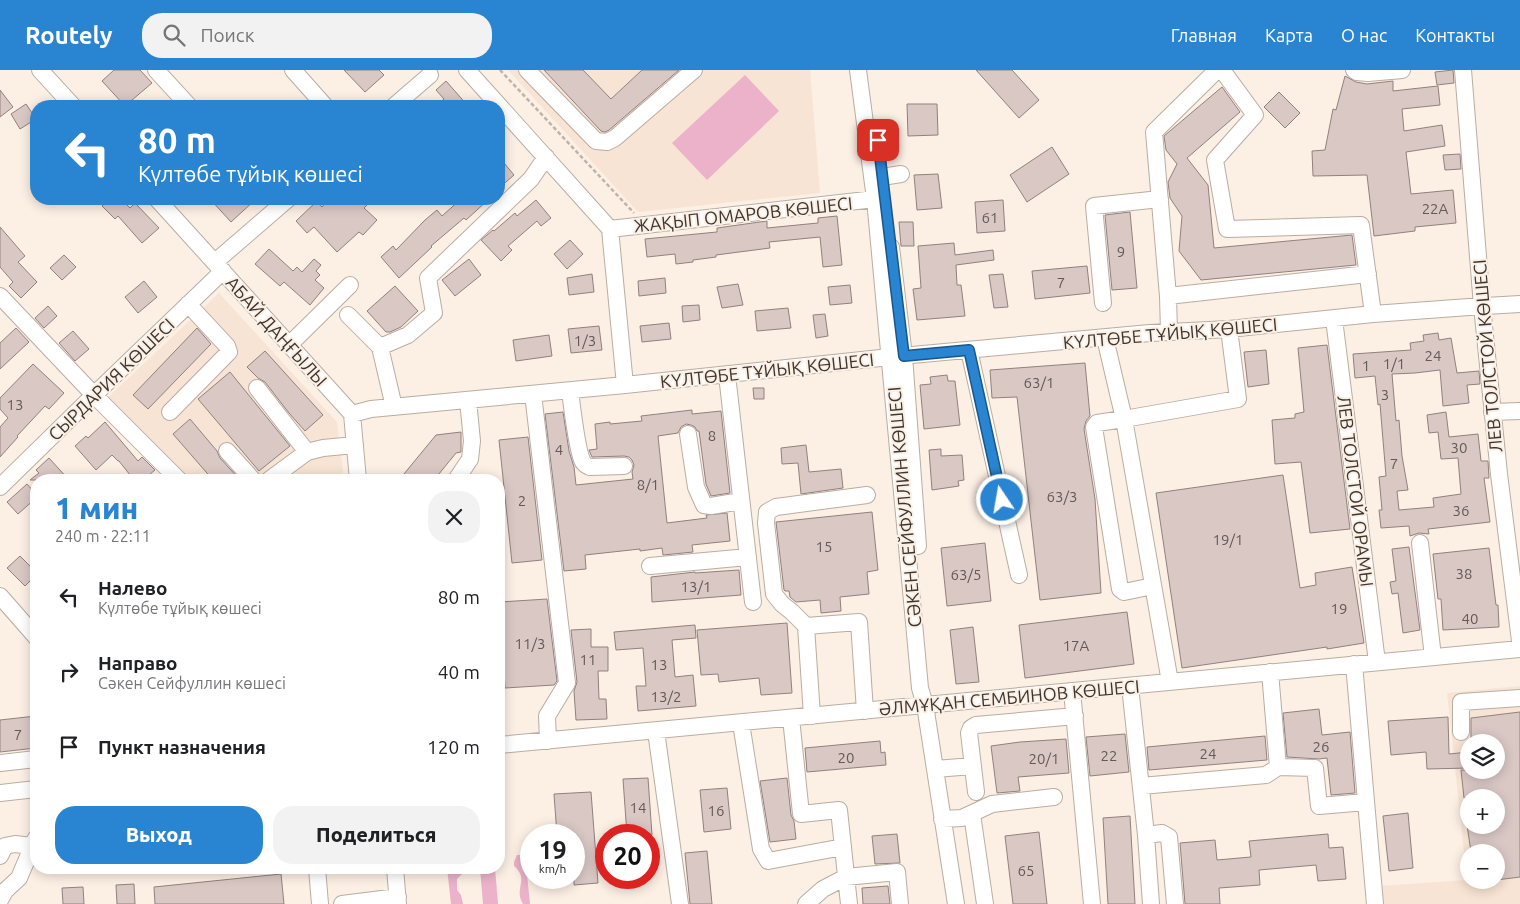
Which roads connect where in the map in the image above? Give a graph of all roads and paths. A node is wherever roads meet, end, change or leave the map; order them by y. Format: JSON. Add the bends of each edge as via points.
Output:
{"nodes":[{"id":1,"x":40,"y":70,"type":"edge"},
{"id":2,"x":156,"y":70,"type":"edge"},
{"id":3,"x":292,"y":70,"type":"edge"},
{"id":4,"x":467,"y":70,"type":"edge"},
{"id":5,"x":500,"y":70,"type":"edge"},
{"id":6,"x":527,"y":70,"type":"edge"},
{"id":7,"x":694,"y":70,"type":"edge"},
{"id":8,"x":858,"y":70,"type":"edge"},
{"id":9,"x":869,"y":70,"type":"edge"},
{"id":10,"x":1217,"y":70,"type":"edge"},
{"id":11,"x":1222,"y":70,"type":"edge"},
{"id":12,"x":1354,"y":70,"type":"edge"},
{"id":13,"x":1402,"y":70,"type":"edge"},
{"id":14,"x":1463,"y":70,"type":"edge"},
{"id":15,"x":430,"y":74,"type":"dead end"},
{"id":16,"x":68,"y":100,"type":"edge"},
{"id":17,"x":184,"y":100,"type":"edge"},
{"id":18,"x":320,"y":100,"type":"edge"},
{"id":19,"x":401,"y":100,"type":"edge"},
{"id":20,"x":494,"y":100,"type":"edge"},
{"id":21,"x":505,"y":112,"type":"edge"},
{"id":22,"x":546,"y":157,"type":"junction"},
{"id":23,"x":901,"y":174,"type":"dead end"},
{"id":24,"x":882,"y":176,"type":"junction"},
{"id":25,"x":875,"y":199,"type":"junction"},
{"id":26,"x":1160,"y":199,"type":"junction"},
{"id":27,"x":162,"y":205,"type":"edge"},
{"id":28,"x":277,"y":205,"type":"edge"},
{"id":29,"x":505,"y":205,"type":"edge"},
{"id":30,"x":505,"y":205,"type":"edge"},
{"id":31,"x":645,"y":225,"type":"junction"},
{"id":32,"x":610,"y":229,"type":"junction"},
{"id":33,"x":219,"y":267,"type":"junction"},
{"id":34,"x":1368,"y":274,"type":"junction"},
{"id":35,"x":350,"y":286,"type":"dead end"},
{"id":36,"x":0,"y":296,"type":"edge"},
{"id":37,"x":1168,"y":296,"type":"junction"},
{"id":38,"x":1103,"y":303,"type":"dead end"},
{"id":39,"x":188,"y":304,"type":"junction"},
{"id":40,"x":1520,"y":304,"type":"edge"},
{"id":41,"x":1482,"y":306,"type":"junction"},
{"id":42,"x":1373,"y":314,"type":"junction"},
{"id":43,"x":348,"y":315,"type":"dead end"},
{"id":44,"x":1334,"y":319,"type":"junction"},
{"id":45,"x":1229,"y":329,"type":"junction"},
{"id":46,"x":1169,"y":332,"type":"junction"},
{"id":47,"x":1105,"y":338,"type":"junction"},
{"id":48,"x":290,"y":345,"type":"junction"},
{"id":49,"x":380,"y":347,"type":"junction"},
{"id":50,"x":969,"y":350,"type":"junction"},
{"id":51,"x":897,"y":357,"type":"junction"},
{"id":52,"x":727,"y":375,"type":"junction"},
{"id":53,"x":625,"y":386,"type":"junction"},
{"id":54,"x":257,"y":388,"type":"dead end"},
{"id":55,"x":570,"y":390,"type":"junction"},
{"id":56,"x":94,"y":394,"type":"junction"},
{"id":57,"x":533,"y":394,"type":"junction"},
{"id":58,"x":468,"y":400,"type":"junction"},
{"id":59,"x":394,"y":407,"type":"junction"},
{"id":60,"x":1520,"y":411,"type":"edge"},
{"id":61,"x":170,"y":412,"type":"dead end"},
{"id":62,"x":1492,"y":412,"type":"junction"},
{"id":63,"x":352,"y":414,"type":"junction"},
{"id":64,"x":1124,"y":419,"type":"junction"},
{"id":65,"x":688,"y":434,"type":"dead end"},
{"id":66,"x":355,"y":445,"type":"junction"},
{"id":67,"x":227,"y":451,"type":"dead end"},
{"id":68,"x":307,"y":452,"type":"junction"},
{"id":69,"x":624,"y":466,"type":"dead end"},
{"id":70,"x":172,"y":474,"type":"edge"},
{"id":71,"x":248,"y":474,"type":"edge"},
{"id":72,"x":277,"y":474,"type":"edge"},
{"id":73,"x":357,"y":474,"type":"edge"},
{"id":74,"x":460,"y":474,"type":"edge"},
{"id":75,"x":0,"y":487,"type":"edge"},
{"id":76,"x":867,"y":495,"type":"dead end"},
{"id":77,"x":741,"y":501,"type":"junction"},
{"id":78,"x":1420,"y":543,"type":"dead end"},
{"id":79,"x":748,"y":557,"type":"junction"},
{"id":80,"x":650,"y":566,"type":"dead end"},
{"id":81,"x":1019,"y":575,"type":"dead end"},
{"id":82,"x":1154,"y":586,"type":"junction"},
{"id":83,"x":0,"y":596,"type":"edge"},
{"id":84,"x":754,"y":602,"type":"dead end"},
{"id":85,"x":806,"y":626,"type":"junction"},
{"id":86,"x":30,"y":630,"type":"edge"},
{"id":87,"x":1520,"y":641,"type":"edge"},
{"id":88,"x":1520,"y":649,"type":"edge"},
{"id":89,"x":1433,"y":657,"type":"junction"},
{"id":90,"x":1377,"y":662,"type":"junction"},
{"id":91,"x":1354,"y":664,"type":"junction"},
{"id":92,"x":1270,"y":672,"type":"junction"},
{"id":93,"x":1170,"y":682,"type":"junction"},
{"id":94,"x":1130,"y":686,"type":"junction"},
{"id":95,"x":1072,"y":691,"type":"junction"},
{"id":96,"x":1520,"y":698,"type":"edge"},
{"id":97,"x":925,"y":705,"type":"junction"},
{"id":98,"x":865,"y":711,"type":"junction"},
{"id":99,"x":812,"y":716,"type":"junction"},
{"id":100,"x":1075,"y":716,"type":"junction"},
{"id":101,"x":791,"y":718,"type":"junction"},
{"id":102,"x":741,"y":722,"type":"junction"},
{"id":103,"x":656,"y":730,"type":"junction"},
{"id":104,"x":1461,"y":732,"type":"dead end"},
{"id":105,"x":548,"y":741,"type":"junction"},
{"id":106,"x":505,"y":745,"type":"edge"},
{"id":107,"x":30,"y":760,"type":"edge"},
{"id":108,"x":0,"y":763,"type":"edge"},
{"id":109,"x":973,"y":766,"type":"junction"},
{"id":110,"x":1278,"y":767,"type":"junction"},
{"id":111,"x":935,"y":769,"type":"junction"},
{"id":112,"x":1141,"y":786,"type":"junction"},
{"id":113,"x":30,"y":790,"type":"edge"},
{"id":114,"x":976,"y":792,"type":"dead end"},
{"id":115,"x":0,"y":793,"type":"edge"},
{"id":116,"x":1054,"y":797,"type":"dead end"},
{"id":117,"x":1366,"y":802,"type":"junction"},
{"id":118,"x":972,"y":814,"type":"junction"},
{"id":119,"x":942,"y":819,"type":"junction"},
{"id":120,"x":1146,"y":835,"type":"junction"},
{"id":121,"x":30,"y":842,"type":"edge"},
{"id":122,"x":843,"y":847,"type":"junction"},
{"id":123,"x":2,"y":849,"type":"edge"},
{"id":124,"x":30,"y":851,"type":"edge"},
{"id":125,"x":318,"y":874,"type":"edge"},
{"id":126,"x":396,"y":874,"type":"edge"},
{"id":127,"x":846,"y":876,"type":"junction"},
{"id":128,"x":0,"y":900,"type":"edge"},
{"id":129,"x":398,"y":900,"type":"edge"},
{"id":130,"x":320,"y":904,"type":"edge"},
{"id":131,"x":342,"y":904,"type":"edge"},
{"id":132,"x":680,"y":904,"type":"edge"},
{"id":133,"x":806,"y":904,"type":"edge"},
{"id":134,"x":849,"y":904,"type":"edge"},
{"id":135,"x":900,"y":904,"type":"edge"},
{"id":136,"x":956,"y":904,"type":"edge"},
{"id":137,"x":985,"y":904,"type":"edge"},
{"id":138,"x":1092,"y":904,"type":"edge"},
{"id":139,"x":1152,"y":904,"type":"edge"},
{"id":140,"x":1175,"y":904,"type":"edge"},
{"id":141,"x":1374,"y":904,"type":"edge"}],
"edges":[{"from":1,"to":16,"type":"street"},
{"from":2,"to":17,"type":"street"},
{"from":3,"to":18,"type":"street"},
{"from":4,"to":20,"type":"street","name":"ЖАҚЫП ОМАРОВ КӨШЕСІ"},
{"from":5,"to":31,"type":"path"},
{"from":6,"to":7,"type":"street","via":[[596,140],[607,142]]},
{"from":8,"to":25,"type":"street","name":"СӘКЕН СЕЙФУЛЛИН КӨШЕСІ"},
{"from":9,"to":24,"type":"street","name":"СӘКЕН СЕЙФУЛЛИН КӨШЕСІ"},
{"from":10,"to":26,"type":"street","via":[[1154,132]]},
{"from":11,"to":34,"type":"street","via":[[1255,115],[1215,160],[1227,229],[1361,225]]},
{"from":12,"to":13,"type":"street","via":[[1368,73]]},
{"from":14,"to":41,"type":"street","name":"ЛЕВ ТОЛСТОЙ КӨШЕСІ"},
{"from":15,"to":19,"type":"street"},
{"from":21,"to":22,"type":"street","name":"ЖАҚЫП ОМАРОВ КӨШЕСІ"},
{"from":22,"to":29,"type":"street","via":[[531,180]]},
{"from":22,"to":32,"type":"street","name":"ЖАҚЫП ОМАРОВ КӨШЕСІ"},
{"from":23,"to":24,"type":"street"},
{"from":24,"to":51,"type":"street","name":"СӘКЕН СЕЙФУЛЛИН КӨШЕСІ"},
{"from":25,"to":31,"type":"street","name":"ЖАҚЫП ОМАРОВ КӨШЕСІ"},
{"from":25,"to":51,"type":"street","name":"СӘКЕН СЕЙФУЛЛИН КӨШЕСІ"},
{"from":26,"to":37,"type":"street"},
{"from":26,"to":38,"type":"street","via":[[1094,206]]},
{"from":27,"to":33,"type":"street","name":"АБАЙ ДАҢҒЫЛЫ"},
{"from":28,"to":33,"type":"street","name":"СЫРДАРИЯ КӨШЕСІ"},
{"from":30,"to":49,"type":"street","via":[[428,278],[434,313],[408,335]]},
{"from":31,"to":32,"type":"street","name":"ЖАҚЫП ОМАРОВ КӨШЕСІ"},
{"from":32,"to":53,"type":"street","name":"ЖАҚЫП ОМАРОВ КӨШЕСІ"},
{"from":33,"to":39,"type":"street","name":"СЫРДАРИЯ КӨШЕСІ"},
{"from":33,"to":48,"type":"street","name":"АБАЙ ДАҢҒЫЛЫ"},
{"from":34,"to":37,"type":"street"},
{"from":34,"to":42,"type":"street"},
{"from":35,"to":48,"type":"street"},
{"from":36,"to":56,"type":"street"},
{"from":37,"to":46,"type":"street"},
{"from":39,"to":56,"type":"street","name":"СЫРДАРИЯ КӨШЕСІ"},
{"from":39,"to":61,"type":"street","via":[[229,352]]},
{"from":40,"to":41,"type":"street","name":"КҮЛТӨБЕ ТҰЙЫҚ КӨШЕСІ"},
{"from":41,"to":42,"type":"street","name":"КҮЛТӨБЕ ТҰЙЫҚ КӨШЕСІ"},
{"from":41,"to":62,"type":"street","name":"ЛЕВ ТОЛСТОЙ КӨШЕСІ"},
{"from":42,"to":44,"type":"street","name":"КҮЛТӨБЕ ТҰЙЫҚ КӨШЕСІ"},
{"from":43,"to":49,"type":"street"},
{"from":44,"to":45,"type":"street","name":"КҮЛТӨБЕ ТҰЙЫҚ КӨШЕСІ"},
{"from":44,"to":90,"type":"street","name":"ЛЕВ ТОЛСТОЙ ОРАМЫ"},
{"from":45,"to":46,"type":"street","name":"КҮЛТӨБЕ ТҰЙЫҚ КӨШЕСІ"},
{"from":45,"to":64,"type":"street","via":[[1238,399]]},
{"from":46,"to":47,"type":"street","name":"КҮЛТӨБЕ ТҰЙЫҚ КӨШЕСІ"},
{"from":47,"to":50,"type":"street","name":"КҮЛТӨБЕ ТҰЙЫҚ КӨШЕСІ"},
{"from":47,"to":64,"type":"street"},
{"from":48,"to":63,"type":"street","name":"АБАЙ ДАҢҒЫЛЫ"},
{"from":49,"to":59,"type":"street"},
{"from":50,"to":51,"type":"street","name":"КҮЛТӨБЕ ТҰЙЫҚ КӨШЕСІ"},
{"from":50,"to":81,"type":"street"},
{"from":51,"to":52,"type":"street","name":"КҮЛТӨБЕ ТҰЙЫҚ КӨШЕСІ"},
{"from":51,"to":97,"type":"street","name":"СӘКЕН СЕЙФУЛЛИН КӨШЕСІ","via":[[920,688]]},
{"from":52,"to":53,"type":"street","name":"КҮЛТӨБЕ ТҰЙЫҚ КӨШЕСІ"},
{"from":52,"to":77,"type":"street"},
{"from":53,"to":55,"type":"street","name":"КҮЛТӨБЕ ТҰЙЫҚ КӨШЕСІ"},
{"from":54,"to":68,"type":"street"},
{"from":55,"to":57,"type":"street","name":"КҮЛТӨБЕ ТҰЙЫҚ КӨШЕСІ"},
{"from":55,"to":69,"type":"street","via":[[585,465]]},
{"from":56,"to":70,"type":"street"},
{"from":56,"to":75,"type":"street","name":"СЫРДАРИЯ КӨШЕСІ"},
{"from":57,"to":58,"type":"street","name":"КҮЛТӨБЕ ТҰЙЫҚ КӨШЕСІ"},
{"from":57,"to":105,"type":"street","via":[[567,683],[547,716]]},
{"from":58,"to":59,"type":"street","name":"КҮЛТӨБЕ ТҰЙЫҚ КӨШЕСІ"},
{"from":58,"to":74,"type":"street","via":[[472,441],[470,459]]},
{"from":59,"to":63,"type":"street","name":"КҮЛТӨБЕ ТҰЙЫҚ КӨШЕСІ"},
{"from":60,"to":62,"type":"street"},
{"from":62,"to":87,"type":"street","name":"ЛЕВ ТОЛСТОЙ КӨШЕСІ"},
{"from":63,"to":66,"type":"street"},
{"from":64,"to":82,"type":"street"},
{"from":64,"to":82,"type":"street","via":[[1094,426],[1120,589],[1124,592]]},
{"from":65,"to":77,"type":"street","via":[[696,486],[704,505]]},
{"from":66,"to":68,"type":"street"},
{"from":66,"to":73,"type":"street"},
{"from":67,"to":71,"type":"street"},
{"from":68,"to":72,"type":"street"},
{"from":76,"to":85,"type":"street","via":[[776,507],[767,512],[774,594]]},
{"from":77,"to":79,"type":"street"},
{"from":78,"to":89,"type":"street"},
{"from":79,"to":80,"type":"street"},
{"from":79,"to":84,"type":"street"},
{"from":82,"to":93,"type":"street"},
{"from":83,"to":86,"type":"street"},
{"from":85,"to":98,"type":"street","via":[[859,622]]},
{"from":85,"to":99,"type":"street"},
{"from":88,"to":89,"type":"street","name":"ӘЛМҰҚАН СЕМБИНОВ КӨШЕСІ"},
{"from":89,"to":90,"type":"street","name":"ӘЛМҰҚАН СЕМБИНОВ КӨШЕСІ"},
{"from":90,"to":91,"type":"street","name":"ӘЛМҰҚАН СЕМБИНОВ КӨШЕСІ"},
{"from":91,"to":92,"type":"street","name":"ӘЛМҰҚАН СЕМБИНОВ КӨШЕСІ"},
{"from":91,"to":117,"type":"street"},
{"from":92,"to":93,"type":"street","name":"ӘЛМҰҚАН СЕМБИНОВ КӨШЕСІ"},
{"from":92,"to":110,"type":"street"},
{"from":93,"to":94,"type":"street","name":"ӘЛМҰҚАН СЕМБИНОВ КӨШЕСІ"},
{"from":94,"to":95,"type":"street","name":"ӘЛМҰҚАН СЕМБИНОВ КӨШЕСІ"},
{"from":94,"to":112,"type":"street"},
{"from":95,"to":97,"type":"street","name":"ӘЛМҰҚАН СЕМБИНОВ КӨШЕСІ"},
{"from":95,"to":100,"type":"street"},
{"from":96,"to":104,"type":"street","via":[[1460,702]]},
{"from":97,"to":98,"type":"street","name":"ӘЛМҰҚАН СЕМБИНОВ КӨШЕСІ"},
{"from":97,"to":111,"type":"street","name":"СӘКЕН СЕЙФУЛЛИН КӨШЕСІ"},
{"from":98,"to":99,"type":"street","name":"ӘЛМҰҚАН СЕМБИНОВ КӨШЕСІ"},
{"from":99,"to":101,"type":"street","name":"ӘЛМҰҚАН СЕМБИНОВ КӨШЕСІ"},
{"from":100,"to":109,"type":"street","via":[[974,726],[969,733]]},
{"from":100,"to":138,"type":"street"},
{"from":101,"to":102,"type":"street","name":"ӘЛМҰҚАН СЕМБИНОВ КӨШЕСІ"},
{"from":101,"to":122,"type":"street","via":[[801,814],[839,810]]},
{"from":102,"to":103,"type":"street","name":"ӘЛМҰҚАН СЕМБИНОВ КӨШЕСІ"},
{"from":102,"to":122,"type":"street","via":[[760,849],[768,860]]},
{"from":103,"to":105,"type":"street","name":"ӘЛМҰҚАН СЕМБИНОВ КӨШЕСІ"},
{"from":103,"to":132,"type":"street"},
{"from":105,"to":106,"type":"street","name":"ӘЛМҰҚАН СЕМБИНОВ КӨШЕСІ"},
{"from":107,"to":108,"type":"street"},
{"from":109,"to":111,"type":"street"},
{"from":109,"to":114,"type":"street"},
{"from":110,"to":112,"type":"street","via":[[1266,775]]},
{"from":110,"to":117,"type":"street","via":[[1315,768],[1318,806]]},
{"from":111,"to":119,"type":"street","name":"СӘКЕН СЕЙФУЛЛИН КӨШЕСІ"},
{"from":112,"to":120,"type":"street"},
{"from":113,"to":115,"type":"street"},
{"from":116,"to":118,"type":"street","via":[[992,804]]},
{"from":117,"to":141,"type":"street"},
{"from":118,"to":119,"type":"street"},
{"from":118,"to":137,"type":"street"},
{"from":119,"to":136,"type":"street","name":"СӘКЕН СЕЙФУЛЛИН КӨШЕСІ"},
{"from":120,"to":139,"type":"street"},
{"from":120,"to":140,"type":"street","via":[[1162,832],[1169,837]]},
{"from":121,"to":123,"type":"street"},
{"from":122,"to":127,"type":"street"},
{"from":124,"to":128,"type":"street","via":[[18,878]]},
{"from":125,"to":130,"type":"street"},
{"from":126,"to":129,"type":"street"},
{"from":127,"to":133,"type":"street","via":[[823,889]]},
{"from":127,"to":134,"type":"street"},
{"from":127,"to":135,"type":"street","via":[[897,872]]},
{"from":129,"to":131,"type":"street"}]}
